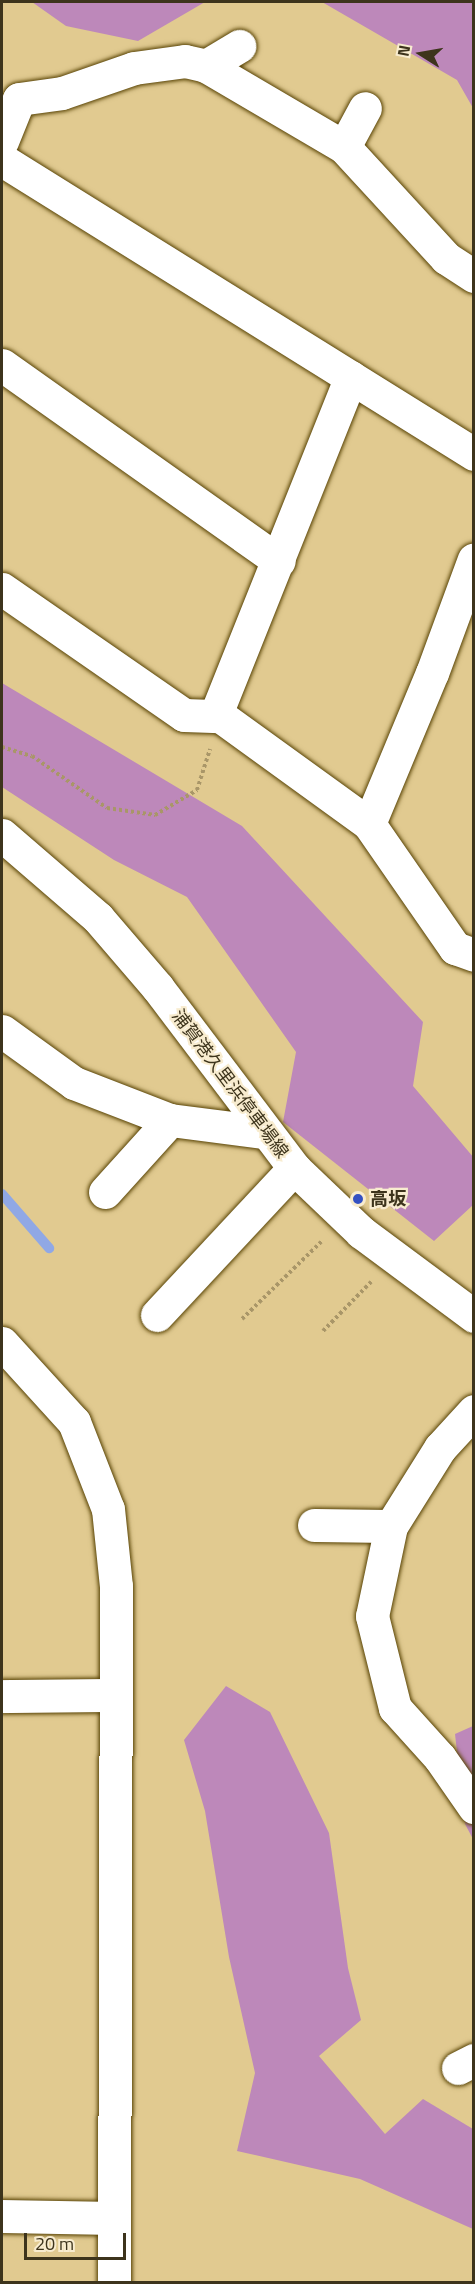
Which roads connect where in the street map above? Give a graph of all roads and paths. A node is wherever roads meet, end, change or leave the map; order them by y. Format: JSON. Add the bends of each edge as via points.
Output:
{"nodes":[{"id":1,"x":239,"y":46,"type":"dead end"},
{"id":2,"x":206,"y":66,"type":"junction"},
{"id":3,"x":10,"y":93,"type":"edge"},
{"id":4,"x":365,"y":108,"type":"dead end"},
{"id":5,"x":2,"y":141,"type":"edge"},
{"id":6,"x":344,"y":147,"type":"junction"},
{"id":7,"x":2,"y":160,"type":"edge"},
{"id":8,"x":472,"y":271,"type":"edge"},
{"id":9,"x":2,"y":365,"type":"edge"},
{"id":10,"x":351,"y":377,"type":"junction"},
{"id":11,"x":474,"y":454,"type":"edge"},
{"id":12,"x":474,"y":559,"type":"edge"},
{"id":13,"x":279,"y":561,"type":"junction"},
{"id":14,"x":2,"y":589,"type":"edge"},
{"id":15,"x":218,"y":715,"type":"junction"},
{"id":16,"x":2,"y":747,"type":"edge"},
{"id":17,"x":369,"y":824,"type":"junction"},
{"id":18,"x":2,"y":836,"type":"edge"},
{"id":19,"x":474,"y":955,"type":"edge"},
{"id":20,"x":2,"y":1031,"type":"edge"},
{"id":21,"x":170,"y":1120,"type":"junction"},
{"id":22,"x":264,"y":1132,"type":"junction"},
{"id":23,"x":294,"y":1168,"type":"junction"},
{"id":24,"x":105,"y":1192,"type":"dead end"},
{"id":25,"x":346,"y":1217,"type":"junction"},
{"id":26,"x":394,"y":1259,"type":"junction"},
{"id":27,"x":157,"y":1316,"type":"dead end"},
{"id":28,"x":474,"y":1316,"type":"edge"},
{"id":29,"x":242,"y":1319,"type":"dead end"},
{"id":30,"x":323,"y":1331,"type":"dead end"},
{"id":31,"x":2,"y":1343,"type":"edge"},
{"id":32,"x":474,"y":1412,"type":"edge"},
{"id":33,"x":314,"y":1525,"type":"dead end"},
{"id":34,"x":391,"y":1526,"type":"junction"},
{"id":35,"x":114,"y":1695,"type":"junction"},
{"id":36,"x":2,"y":1696,"type":"edge"},
{"id":37,"x":474,"y":1806,"type":"edge"},
{"id":38,"x":2,"y":2216,"type":"edge"},
{"id":39,"x":113,"y":2218,"type":"junction"},
{"id":40,"x":114,"y":2283,"type":"edge"}],
"edges":[{"from":1,"to":2,"type":"street"},
{"from":2,"to":3,"type":"street","via":[[185,61],[134,68],[62,93]]},
{"from":2,"to":6,"type":"street"},
{"from":3,"to":5,"type":"street"},
{"from":4,"to":6,"type":"street"},
{"from":6,"to":8,"type":"street","via":[[446,258]]},
{"from":7,"to":10,"type":"street"},
{"from":9,"to":13,"type":"street"},
{"from":10,"to":11,"type":"street"},
{"from":10,"to":13,"type":"street"},
{"from":12,"to":17,"type":"street"},
{"from":13,"to":15,"type":"street"},
{"from":14,"to":15,"type":"street","via":[[184,714]]},
{"from":15,"to":16,"type":"path","via":[[197,790],[155,815],[107,808],[32,756]]},
{"from":15,"to":17,"type":"street"},
{"from":17,"to":19,"type":"street","via":[[455,948]]},
{"from":18,"to":22,"type":"street","name":"浦賀港久里浜停車場線","via":[[98,918],[158,988]]},
{"from":20,"to":21,"type":"street","via":[[74,1083]]},
{"from":21,"to":22,"type":"street"},
{"from":21,"to":24,"type":"street"},
{"from":22,"to":23,"type":"street","name":"浦賀港久里浜停車場線"},
{"from":23,"to":25,"type":"street","name":"浦賀港久里浜停車場線"},
{"from":23,"to":27,"type":"street"},
{"from":25,"to":26,"type":"street","name":"浦賀港久里浜停車場線"},
{"from":25,"to":29,"type":"path"},
{"from":26,"to":28,"type":"street","name":"浦賀港久里浜停車場線"},
{"from":26,"to":30,"type":"path"},
{"from":31,"to":35,"type":"street","via":[[74,1422],[108,1509],[116,1586]]},
{"from":32,"to":34,"type":"street","via":[[440,1448]]},
{"from":33,"to":34,"type":"street"},
{"from":34,"to":37,"type":"street","via":[[372,1616],[395,1708],[440,1758]]},
{"from":35,"to":36,"type":"street"},
{"from":35,"to":39,"type":"street"},
{"from":38,"to":39,"type":"street"},
{"from":39,"to":40,"type":"street"}]}
